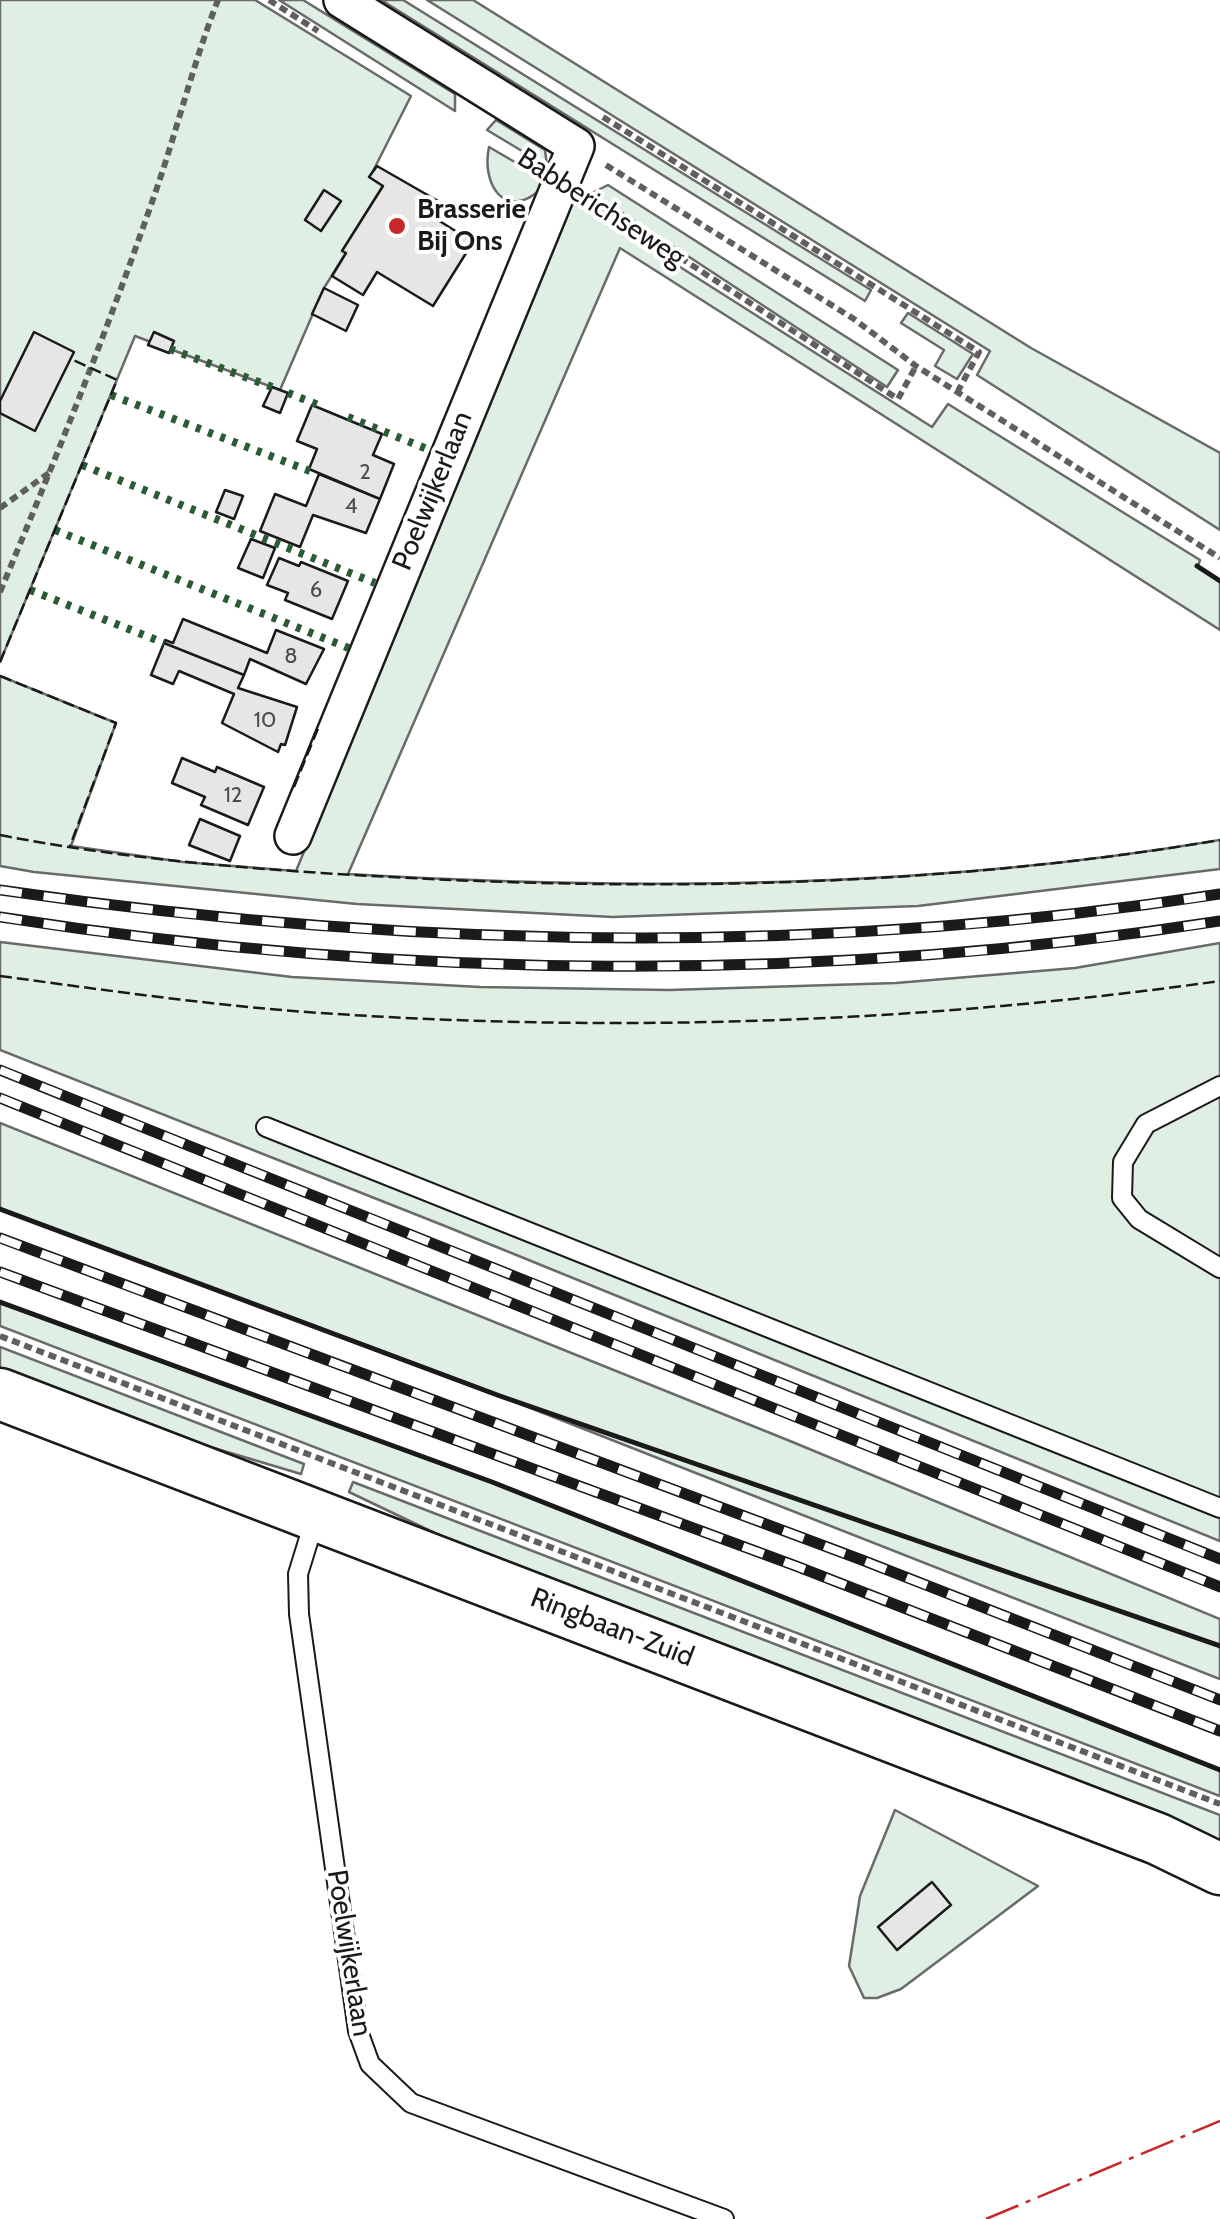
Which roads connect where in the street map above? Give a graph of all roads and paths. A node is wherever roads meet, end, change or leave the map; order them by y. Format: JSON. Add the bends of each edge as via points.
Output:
{"nodes":[{"id":1,"x":218,"y":0,"type":"edge"},
{"id":2,"x":269,"y":0,"type":"edge"},
{"id":3,"x":342,"y":0,"type":"edge"},
{"id":4,"x":332,"y":40,"type":"dead end"},
{"id":5,"x":598,"y":114,"type":"dead end"},
{"id":6,"x":576,"y":146,"type":"junction"},
{"id":7,"x":560,"y":180,"type":"junction"},
{"id":8,"x":916,"y":366,"type":"junction"},
{"id":9,"x":958,"y":391,"type":"junction"},
{"id":10,"x":50,"y":472,"type":"junction"},
{"id":11,"x":0,"y":508,"type":"edge"},
{"id":12,"x":1220,"y":558,"type":"edge"},
{"id":13,"x":0,"y":592,"type":"edge"},
{"id":14,"x":293,"y":836,"type":"dead end"},
{"id":15,"x":1220,"y":1086,"type":"edge"},
{"id":16,"x":266,"y":1126,"type":"dead end"},
{"id":17,"x":1220,"y":1268,"type":"edge"},
{"id":18,"x":0,"y":1336,"type":"edge"},
{"id":19,"x":0,"y":1394,"type":"edge"},
{"id":20,"x":1220,"y":1508,"type":"edge"},
{"id":21,"x":316,"y":1515,"type":"junction"},
{"id":22,"x":1220,"y":1804,"type":"edge"},
{"id":23,"x":1220,"y":1870,"type":"edge"},
{"id":24,"x":724,"y":2219,"type":"edge"}],
"edges":[{"from":1,"to":10,"type":"path","via":[[105,335]]},
{"from":2,"to":4,"type":"path"},
{"from":3,"to":6,"type":"street","name":"Babberichseweg"},
{"from":5,"to":9,"type":"path","via":[[979,352]]},
{"from":6,"to":7,"type":"street","name":"Poelwijkerlaan"},
{"from":6,"to":8,"type":"path","name":"Babberichseweg","via":[[854,319]]},
{"from":7,"to":8,"type":"path","name":"Babberichseweg","via":[[898,399]]},
{"from":7,"to":14,"type":"street","name":"Poelwijkerlaan"},
{"from":8,"to":9,"type":"path","name":"Babberichseweg"},
{"from":9,"to":12,"type":"path","name":"Babberichseweg"},
{"from":10,"to":11,"type":"path"},
{"from":10,"to":13,"type":"path"},
{"from":15,"to":17,"type":"lane","via":[[1146,1124],[1123,1162],[1122,1198],[1139,1219]]},
{"from":16,"to":20,"type":"lane"},
{"from":18,"to":22,"type":"path","name":"Ringbaan-Zuid"},
{"from":19,"to":21,"type":"street","name":"Ringbaan-Zuid"},
{"from":21,"to":23,"type":"street","name":"Ringbaan-Zuid","via":[[1158,1839]]},
{"from":21,"to":24,"type":"lane","name":"Poelwijkerlaan","via":[[298,1574],[299,1614],[358,2031],[370,2064],[411,2103]]}]}
